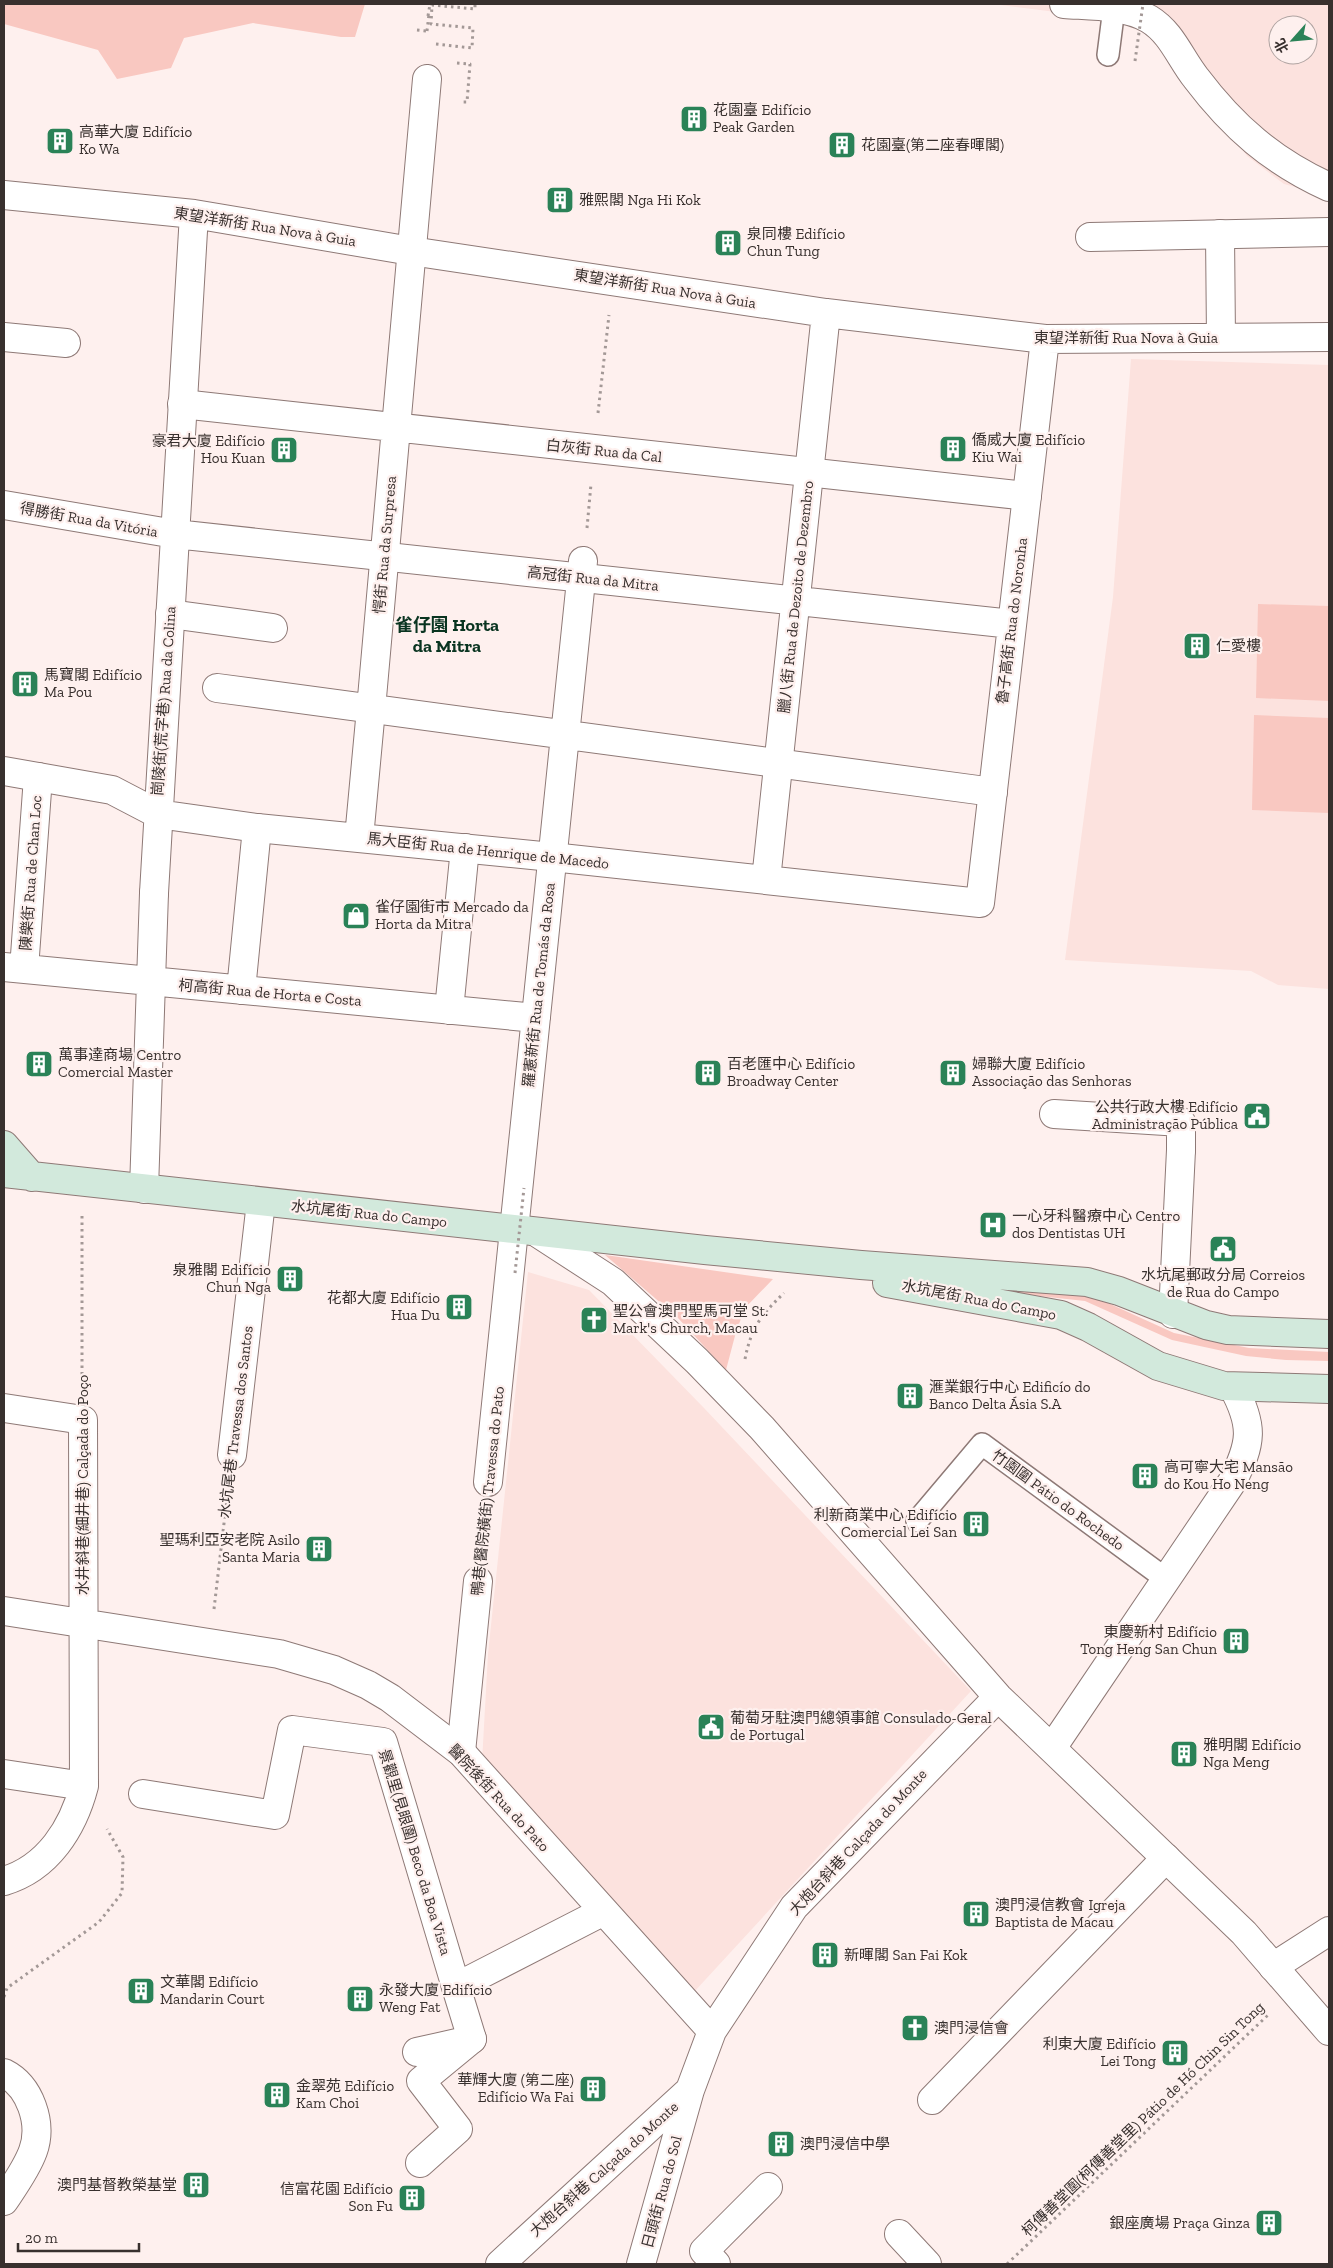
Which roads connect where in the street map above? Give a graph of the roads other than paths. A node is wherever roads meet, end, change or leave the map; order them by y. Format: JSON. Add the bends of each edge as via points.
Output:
{"nodes":[{"id":1,"x":1064,"y":4,"type":"edge"},
{"id":2,"x":1114,"y":8,"type":"junction"},
{"id":3,"x":1108,"y":55,"type":"dead end"},
{"id":4,"x":427,"y":79,"type":"dead end"},
{"id":5,"x":1329,"y":187,"type":"edge"},
{"id":6,"x":4,"y":195,"type":"edge"},
{"id":7,"x":194,"y":214,"type":"junction"},
{"id":8,"x":1329,"y":232,"type":"edge"},
{"id":9,"x":1220,"y":234,"type":"junction"},
{"id":10,"x":1090,"y":237,"type":"dead end"},
{"id":11,"x":411,"y":251,"type":"junction"},
{"id":12,"x":826,"y":314,"type":"junction"},
{"id":13,"x":4,"y":336,"type":"edge"},
{"id":14,"x":1329,"y":337,"type":"edge"},
{"id":15,"x":1221,"y":338,"type":"junction"},
{"id":16,"x":1045,"y":339,"type":"junction"},
{"id":17,"x":66,"y":343,"type":"dead end"},
{"id":18,"x":182,"y":404,"type":"junction"},
{"id":19,"x":396,"y":428,"type":"junction"},
{"id":20,"x":810,"y":472,"type":"junction"},
{"id":21,"x":1027,"y":496,"type":"junction"},
{"id":22,"x":4,"y":505,"type":"edge"},
{"id":23,"x":174,"y":534,"type":"junction"},
{"id":24,"x":384,"y":557,"type":"junction"},
{"id":25,"x":582,"y":569,"type":"junction"},
{"id":26,"x":796,"y":601,"type":"junction"},
{"id":27,"x":170,"y":614,"type":"junction"},
{"id":28,"x":1012,"y":624,"type":"junction"},
{"id":29,"x":273,"y":628,"type":"dead end"},
{"id":30,"x":217,"y":688,"type":"dead end"},
{"id":31,"x":371,"y":709,"type":"junction"},
{"id":32,"x":565,"y":735,"type":"junction"},
{"id":33,"x":778,"y":764,"type":"junction"},
{"id":34,"x":4,"y":772,"type":"edge"},
{"id":35,"x":38,"y":777,"type":"junction"},
{"id":36,"x":993,"y":792,"type":"junction"},
{"id":37,"x":158,"y":814,"type":"junction"},
{"id":38,"x":257,"y":828,"type":"junction"},
{"id":39,"x":360,"y":838,"type":"junction"},
{"id":40,"x":465,"y":848,"type":"junction"},
{"id":41,"x":552,"y":857,"type":"junction"},
{"id":42,"x":766,"y":880,"type":"junction"},
{"id":43,"x":980,"y":903,"type":"joint"},
{"id":44,"x":14,"y":968,"type":"edge"},
{"id":45,"x":152,"y":982,"type":"junction"},
{"id":46,"x":241,"y":990,"type":"junction"},
{"id":47,"x":449,"y":1010,"type":"junction"},
{"id":48,"x":536,"y":1018,"type":"junction"},
{"id":49,"x":1054,"y":1114,"type":"dead end"},
{"id":50,"x":4,"y":1145,"type":"edge"},
{"id":51,"x":4,"y":1173,"type":"edge"},
{"id":52,"x":32,"y":1177,"type":"junction"},
{"id":53,"x":144,"y":1189,"type":"junction"},
{"id":54,"x":261,"y":1202,"type":"junction"},
{"id":55,"x":525,"y":1231,"type":"junction"},
{"id":56,"x":705,"y":1250,"type":"junction"},
{"id":57,"x":1173,"y":1314,"type":"junction"},
{"id":58,"x":1329,"y":1334,"type":"edge"},
{"id":59,"x":1233,"y":1387,"type":"junction"},
{"id":60,"x":1329,"y":1389,"type":"edge"},
{"id":61,"x":4,"y":1408,"type":"edge"},
{"id":62,"x":232,"y":1455,"type":"road end"},
{"id":63,"x":488,"y":1482,"type":"road end"},
{"id":64,"x":917,"y":1522,"type":"dead end"},
{"id":65,"x":1166,"y":1579,"type":"junction"},
{"id":66,"x":478,"y":1581,"type":"road end"},
{"id":67,"x":4,"y":1611,"type":"edge"},
{"id":68,"x":84,"y":1623,"type":"junction"},
{"id":69,"x":998,"y":1697,"type":"junction"},
{"id":70,"x":1052,"y":1748,"type":"junction"},
{"id":71,"x":460,"y":1752,"type":"junction"},
{"id":72,"x":4,"y":1774,"type":"edge"},
{"id":73,"x":143,"y":1794,"type":"dead end"},
{"id":74,"x":81,"y":1798,"type":"junction"},
{"id":75,"x":1166,"y":1858,"type":"junction"},
{"id":76,"x":4,"y":1881,"type":"edge"},
{"id":77,"x":604,"y":1911,"type":"junction"},
{"id":78,"x":1329,"y":1931,"type":"edge"},
{"id":79,"x":1273,"y":1967,"type":"junction"},
{"id":80,"x":456,"y":1987,"type":"junction"},
{"id":81,"x":712,"y":2031,"type":"junction"},
{"id":82,"x":1329,"y":2031,"type":"edge"},
{"id":83,"x":472,"y":2039,"type":"junction"},
{"id":84,"x":417,"y":2052,"type":"dead end"},
{"id":85,"x":4,"y":2073,"type":"edge"},
{"id":86,"x":690,"y":2090,"type":"junction"},
{"id":87,"x":932,"y":2100,"type":"dead end"},
{"id":88,"x":420,"y":2163,"type":"dead end"},
{"id":89,"x":768,"y":2187,"type":"dead end"},
{"id":90,"x":4,"y":2201,"type":"edge"},
{"id":91,"x":899,"y":2234,"type":"dead end"},
{"id":92,"x":500,"y":2264,"type":"edge"},
{"id":93,"x":641,"y":2264,"type":"edge"},
{"id":94,"x":716,"y":2264,"type":"edge"},
{"id":95,"x":927,"y":2264,"type":"edge"}],
"edges":[{"from":1,"to":2,"type":"street"},
{"from":2,"to":3,"type":"lane"},
{"from":2,"to":5,"type":"street","via":[[1149,19],[1170,37],[1194,76],[1224,114],[1260,148],[1302,175]]},
{"from":4,"to":11,"type":"street","name":"愕街 Rua da Surpresa"},
{"from":6,"to":7,"type":"street","name":"東望洋新街 Rua Nova à Guia"},
{"from":7,"to":11,"type":"street","name":"東望洋新街 Rua Nova à Guia"},
{"from":7,"to":18,"type":"street","name":"崗陵街(荒字巷) Rua da Colina"},
{"from":8,"to":9,"type":"street"},
{"from":9,"to":10,"type":"street"},
{"from":9,"to":15,"type":"street"},
{"from":11,"to":12,"type":"street","name":"東望洋新街 Rua Nova à Guia"},
{"from":11,"to":19,"type":"street","name":"愕街 Rua da Surpresa"},
{"from":12,"to":16,"type":"street","name":"東望洋新街 Rua Nova à Guia"},
{"from":12,"to":20,"type":"street","name":"臘八街 Rua de Dezoito de Dezembro"},
{"from":13,"to":17,"type":"street"},
{"from":14,"to":15,"type":"street","name":"東望洋新街 Rua Nova à Guia"},
{"from":15,"to":16,"type":"street","name":"東望洋新街 Rua Nova à Guia"},
{"from":16,"to":21,"type":"street","name":"魯子高街 Rua do Noronha"},
{"from":18,"to":19,"type":"street","name":"白灰街 Rua da Cal"},
{"from":18,"to":23,"type":"street","name":"崗陵街(荒字巷) Rua da Colina"},
{"from":19,"to":20,"type":"street","name":"白灰街 Rua da Cal"},
{"from":19,"to":24,"type":"street","name":"愕街 Rua da Surpresa"},
{"from":20,"to":21,"type":"street","name":"白灰街 Rua da Cal"},
{"from":20,"to":26,"type":"street","name":"臘八街 Rua de Dezoito de Dezembro"},
{"from":21,"to":28,"type":"street","name":"魯子高街 Rua do Noronha"},
{"from":22,"to":23,"type":"street","name":"得勝街 Rua da Vitória"},
{"from":23,"to":24,"type":"street","name":"高冠街 Rua da Mitra"},
{"from":23,"to":27,"type":"street","name":"崗陵街(荒字巷) Rua da Colina"},
{"from":24,"to":25,"type":"street","name":"高冠街 Rua da Mitra"},
{"from":24,"to":31,"type":"street","name":"愕街 Rua da Surpresa"},
{"from":25,"to":26,"type":"street","name":"高冠街 Rua da Mitra"},
{"from":25,"to":32,"type":"street","name":"羅憲新街 Rua de Tomás da Rosa"},
{"from":26,"to":28,"type":"street","name":"高冠街 Rua da Mitra"},
{"from":26,"to":33,"type":"street","name":"臘八街 Rua de Dezoito de Dezembro"},
{"from":27,"to":29,"type":"street"},
{"from":27,"to":37,"type":"street","name":"崗陵街(荒字巷) Rua da Colina"},
{"from":28,"to":36,"type":"street","name":"魯子高街 Rua do Noronha"},
{"from":30,"to":31,"type":"street"},
{"from":31,"to":32,"type":"street"},
{"from":31,"to":39,"type":"street","name":"愕街 Rua da Surpresa"},
{"from":32,"to":33,"type":"street"},
{"from":32,"to":41,"type":"street","name":"羅憲新街 Rua de Tomás da Rosa"},
{"from":33,"to":36,"type":"street"},
{"from":33,"to":42,"type":"street","name":"臘八街 Rua de Dezoito de Dezembro"},
{"from":34,"to":35,"type":"street","name":"馬大臣街 Rua de Henrique de Macedo"},
{"from":35,"to":37,"type":"street","name":"馬大臣街 Rua de Henrique de Macedo","via":[[112,790]]},
{"from":35,"to":44,"type":"street","name":"陳樂街 Rua de Chan Loc"},
{"from":36,"to":43,"type":"street","name":"魯子高街 Rua do Noronha"},
{"from":37,"to":38,"type":"street","name":"馬大臣街 Rua de Henrique de Macedo"},
{"from":37,"to":45,"type":"street","name":"崗陵街(荒字巷) Rua da Colina"},
{"from":38,"to":39,"type":"street","name":"馬大臣街 Rua de Henrique de Macedo"},
{"from":38,"to":46,"type":"street"},
{"from":39,"to":40,"type":"street","name":"馬大臣街 Rua de Henrique de Macedo"},
{"from":40,"to":41,"type":"street","name":"馬大臣街 Rua de Henrique de Macedo"},
{"from":40,"to":47,"type":"street"},
{"from":41,"to":42,"type":"street","name":"馬大臣街 Rua de Henrique de Macedo"},
{"from":41,"to":48,"type":"street","name":"羅憲新街 Rua de Tomás da Rosa"},
{"from":42,"to":43,"type":"street","name":"馬大臣街 Rua de Henrique de Macedo"},
{"from":44,"to":45,"type":"street","name":"柯高街 Rua de Horta e Costa"},
{"from":45,"to":46,"type":"street","name":"柯高街 Rua de Horta e Costa"},
{"from":45,"to":53,"type":"street","name":"崗陵街(荒字巷) Rua da Colina"},
{"from":46,"to":47,"type":"street","name":"柯高街 Rua de Horta e Costa"},
{"from":47,"to":48,"type":"street","name":"柯高街 Rua de Horta e Costa"},
{"from":48,"to":55,"type":"street","name":"羅憲新街 Rua de Tomás da Rosa","via":[[526,1145]]},
{"from":49,"to":57,"type":"street","via":[[1182,1137]]},
{"from":50,"to":52,"type":"main road"},
{"from":51,"to":52,"type":"main road","name":"水坑尾街 Rua do Campo"},
{"from":52,"to":53,"type":"main road","name":"水坑尾街 Rua do Campo"},
{"from":53,"to":54,"type":"main road","name":"水坑尾街 Rua do Campo"},
{"from":54,"to":55,"type":"main road","name":"水坑尾街 Rua do Campo"},
{"from":54,"to":62,"type":"street","name":"水坑尾巷 Travessa dos Santos"},
{"from":55,"to":56,"type":"main road","name":"水坑尾街 Rua do Campo"},
{"from":55,"to":63,"type":"street","name":"鴨巷(醫院橫街) Travessa do Pato","via":[[508,1314]]},
{"from":55,"to":69,"type":"street","via":[[613,1282],[704,1368],[762,1428]]},
{"from":56,"to":57,"type":"main road","name":"水坑尾街 Rua do Campo","via":[[1087,1282],[1119,1291]]},
{"from":56,"to":59,"type":"main road","name":"水坑尾街 Rua do Campo","via":[[1061,1315],[1158,1366]]},
{"from":57,"to":58,"type":"main road","name":"水坑尾街 Rua do Campo","via":[[1228,1330]]},
{"from":59,"to":60,"type":"main road","name":"水坑尾街 Rua do Campo"},
{"from":59,"to":65,"type":"street","via":[[1245,1409],[1249,1430],[1245,1456],[1232,1482]]},
{"from":61,"to":68,"type":"street","name":"水井斜巷(細井巷) Calçada do Poço","via":[[83,1420]]},
{"from":64,"to":65,"type":"lane","name":"竹園圍 Pátio do Rochedo","via":[[982,1444]]},
{"from":65,"to":70,"type":"street"},
{"from":66,"to":71,"type":"street","name":"鴨巷(醫院橫街) Travessa do Pato"},
{"from":67,"to":68,"type":"street","name":"醫院後街 Rua do Pato"},
{"from":68,"to":71,"type":"street","name":"醫院後街 Rua do Pato","via":[[279,1654],[334,1670],[390,1698]]},
{"from":68,"to":74,"type":"street","name":"水井斜巷(細井巷) Calçada do Poço"},
{"from":69,"to":70,"type":"street"},
{"from":69,"to":81,"type":"street","name":"大炮台斜巷 Calçada do Monte","via":[[794,1907]]},
{"from":70,"to":75,"type":"street"},
{"from":71,"to":77,"type":"street","name":"醫院後街 Rua do Pato"},
{"from":72,"to":74,"type":"street"},
{"from":73,"to":80,"type":"street","name":"景觀里(見眼圍) Beco da Boa Vista","via":[[275,1815],[292,1730],[383,1742]]},
{"from":74,"to":76,"type":"street","via":[[65,1834],[43,1859]]},
{"from":75,"to":79,"type":"street","via":[[1244,1933]]},
{"from":75,"to":87,"type":"street"},
{"from":77,"to":80,"type":"street"},
{"from":77,"to":81,"type":"street","name":"醫院後街 Rua do Pato"},
{"from":78,"to":79,"type":"street"},
{"from":79,"to":82,"type":"street"},
{"from":80,"to":83,"type":"street"},
{"from":81,"to":86,"type":"street","name":"大炮台斜巷 Calçada do Monte"},
{"from":83,"to":84,"type":"street"},
{"from":83,"to":88,"type":"street","via":[[421,2081],[458,2129]]},
{"from":85,"to":90,"type":"street","via":[[24,2091],[34,2109],[37,2131],[34,2150]]},
{"from":86,"to":92,"type":"street","name":"大炮台斜巷 Calçada do Monte"},
{"from":86,"to":93,"type":"street","name":"日頭街 Rua do Sol"},
{"from":89,"to":94,"type":"street","via":[[704,2252]]},
{"from":91,"to":95,"type":"street"}]}
